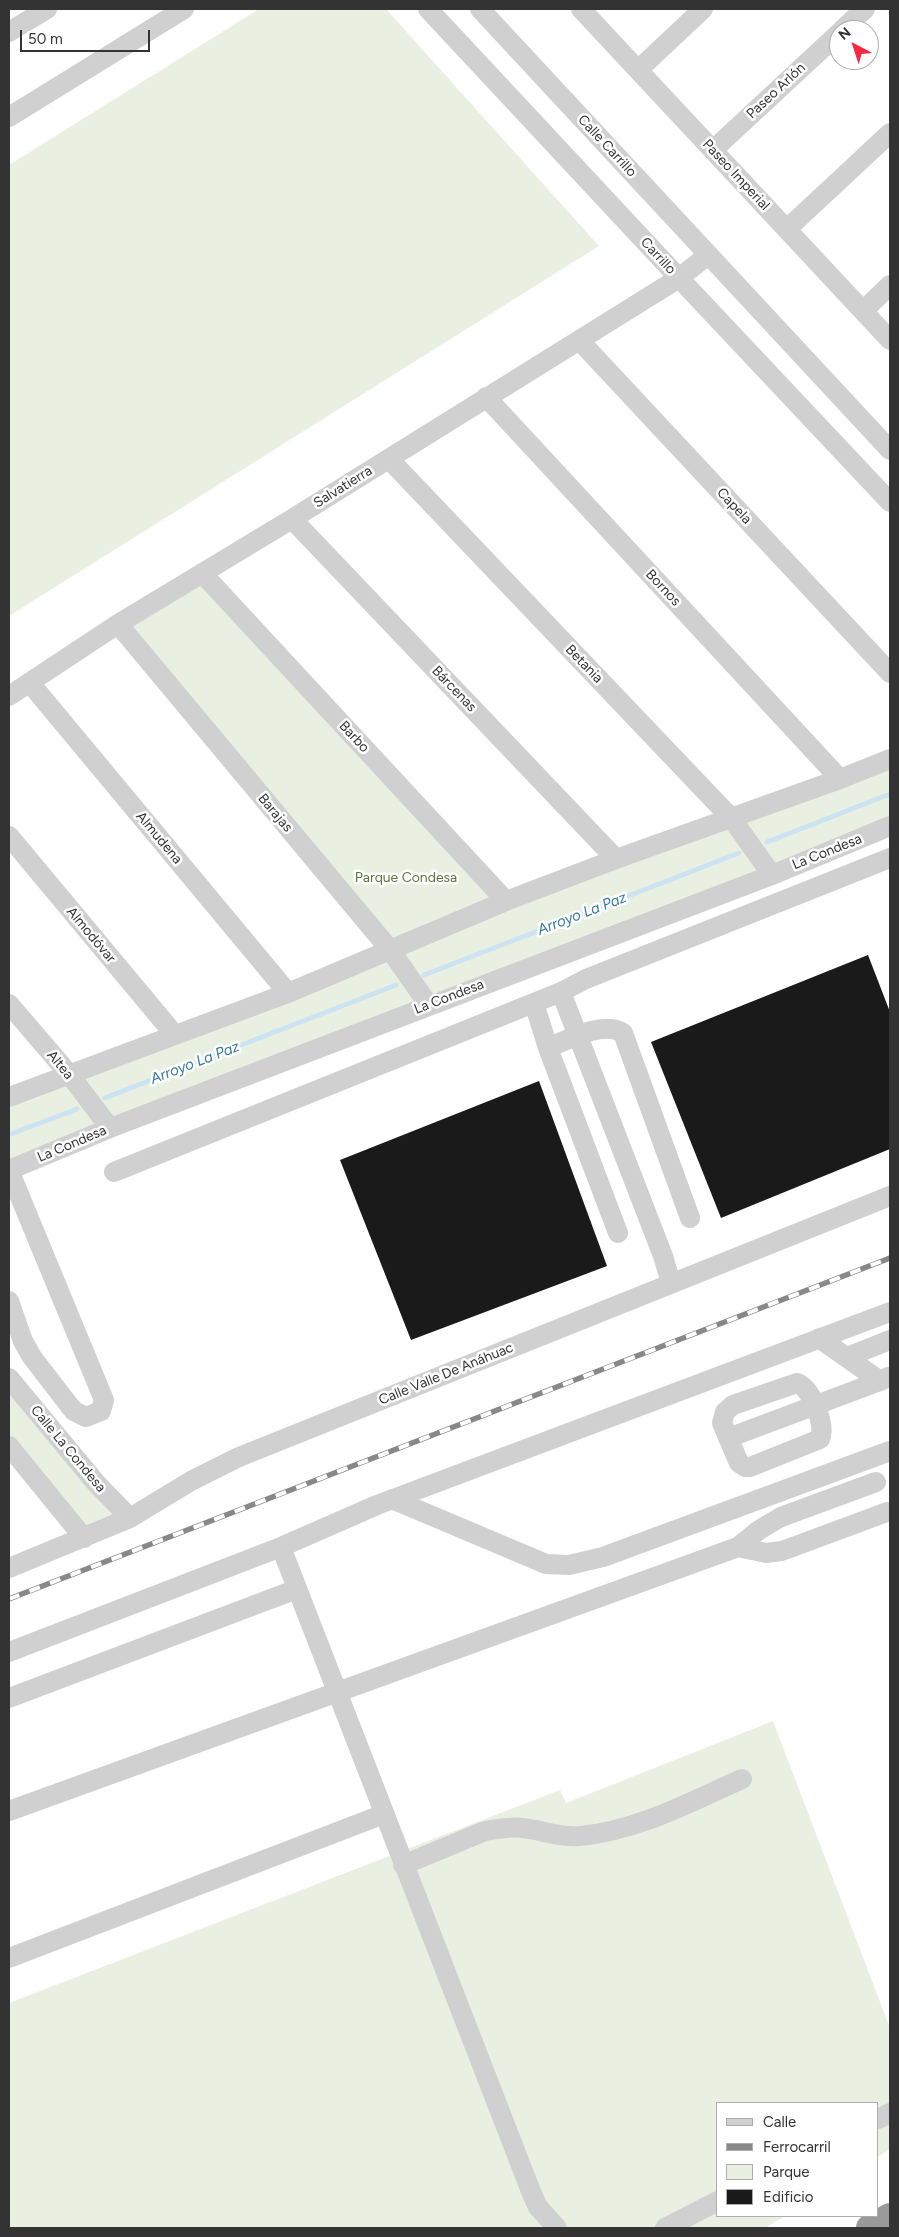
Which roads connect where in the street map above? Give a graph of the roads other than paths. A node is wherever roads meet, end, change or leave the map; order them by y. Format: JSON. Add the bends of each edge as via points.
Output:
{"nodes":[{"id":1,"x":47,"y":9,"type":"edge"},
{"id":2,"x":184,"y":9,"type":"edge"},
{"id":3,"x":428,"y":9,"type":"edge"},
{"id":4,"x":480,"y":9,"type":"edge"},
{"id":5,"x":581,"y":9,"type":"edge"},
{"id":6,"x":703,"y":9,"type":"edge"},
{"id":7,"x":865,"y":9,"type":"edge"},
{"id":8,"x":853,"y":20,"type":"edge"},
{"id":9,"x":9,"y":32,"type":"edge"},
{"id":10,"x":829,"y":42,"type":"edge"},
{"id":11,"x":638,"y":70,"type":"junction"},
{"id":12,"x":9,"y":117,"type":"edge"},
{"id":13,"x":890,"y":133,"type":"edge"},
{"id":14,"x":713,"y":150,"type":"junction"},
{"id":15,"x":787,"y":229,"type":"junction"},
{"id":16,"x":708,"y":256,"type":"junction"},
{"id":17,"x":678,"y":278,"type":"junction"},
{"id":18,"x":890,"y":285,"type":"edge"},
{"id":19,"x":862,"y":311,"type":"junction"},
{"id":20,"x":578,"y":340,"type":"junction"},
{"id":21,"x":890,"y":340,"type":"edge"},
{"id":22,"x":486,"y":397,"type":"junction"},
{"id":23,"x":890,"y":450,"type":"edge"},
{"id":24,"x":389,"y":459,"type":"junction"},
{"id":25,"x":890,"y":502,"type":"edge"},
{"id":26,"x":292,"y":519,"type":"junction"},
{"id":27,"x":202,"y":572,"type":"junction"},
{"id":28,"x":118,"y":624,"type":"junction"},
{"id":29,"x":890,"y":673,"type":"edge"},
{"id":30,"x":30,"y":684,"type":"junction"},
{"id":31,"x":9,"y":696,"type":"edge"},
{"id":32,"x":890,"y":759,"type":"edge"},
{"id":33,"x":840,"y":779,"type":"junction"},
{"id":34,"x":732,"y":819,"type":"junction"},
{"id":35,"x":890,"y":826,"type":"edge"},
{"id":36,"x":9,"y":836,"type":"edge"},
{"id":37,"x":890,"y":858,"type":"edge"},
{"id":38,"x":616,"y":859,"type":"junction"},
{"id":39,"x":772,"y":874,"type":"junction"},
{"id":40,"x":506,"y":901,"type":"junction"},
{"id":41,"x":391,"y":951,"type":"junction"},
{"id":42,"x":561,"y":992,"type":"junction"},
{"id":43,"x":288,"y":993,"type":"junction"},
{"id":44,"x":534,"y":1003,"type":"junction"},
{"id":45,"x":9,"y":1004,"type":"edge"},
{"id":46,"x":428,"y":1004,"type":"junction"},
{"id":47,"x":174,"y":1034,"type":"junction"},
{"id":48,"x":578,"y":1036,"type":"junction"},
{"id":49,"x":548,"y":1048,"type":"junction"},
{"id":50,"x":68,"y":1074,"type":"junction"},
{"id":51,"x":9,"y":1097,"type":"edge"},
{"id":52,"x":110,"y":1128,"type":"junction"},
{"id":53,"x":9,"y":1170,"type":"edge"},
{"id":54,"x":114,"y":1172,"type":"dead end"},
{"id":55,"x":890,"y":1196,"type":"edge"},
{"id":56,"x":690,"y":1218,"type":"dead end"},
{"id":57,"x":618,"y":1233,"type":"dead end"},
{"id":58,"x":671,"y":1283,"type":"junction"},
{"id":59,"x":9,"y":1301,"type":"edge"},
{"id":60,"x":890,"y":1312,"type":"edge"},
{"id":61,"x":819,"y":1338,"type":"junction"},
{"id":62,"x":890,"y":1340,"type":"edge"},
{"id":63,"x":847,"y":1357,"type":"junction"},
{"id":64,"x":9,"y":1378,"type":"edge"},
{"id":65,"x":885,"y":1379,"type":"edge"},
{"id":66,"x":814,"y":1406,"type":"junction"},
{"id":67,"x":728,"y":1438,"type":"junction"},
{"id":68,"x":9,"y":1446,"type":"edge"},
{"id":69,"x":890,"y":1451,"type":"edge"},
{"id":70,"x":867,"y":1458,"type":"junction"},
{"id":71,"x":876,"y":1482,"type":"junction"},
{"id":72,"x":392,"y":1499,"type":"junction"},
{"id":73,"x":889,"y":1517,"type":"edge"},
{"id":74,"x":130,"y":1518,"type":"junction"},
{"id":75,"x":84,"y":1538,"type":"junction"},
{"id":76,"x":281,"y":1547,"type":"junction"},
{"id":77,"x":738,"y":1547,"type":"junction"},
{"id":78,"x":9,"y":1568,"type":"edge"},
{"id":79,"x":297,"y":1590,"type":"junction"},
{"id":80,"x":9,"y":1652,"type":"edge"},
{"id":81,"x":337,"y":1691,"type":"junction"},
{"id":82,"x":9,"y":1698,"type":"edge"},
{"id":83,"x":742,"y":1779,"type":"dead end"},
{"id":84,"x":9,"y":1811,"type":"edge"},
{"id":85,"x":384,"y":1814,"type":"junction"},
{"id":86,"x":403,"y":1866,"type":"junction"},
{"id":87,"x":9,"y":1958,"type":"edge"},
{"id":88,"x":716,"y":2202,"type":"edge"},
{"id":89,"x":890,"y":2217,"type":"edge"},
{"id":90,"x":557,"y":2228,"type":"edge"},
{"id":91,"x":665,"y":2228,"type":"edge"},
{"id":92,"x":870,"y":2228,"type":"edge"}],
"edges":[{"from":1,"to":9,"type":"street"},
{"from":2,"to":12,"type":"street"},
{"from":3,"to":17,"type":"street","name":"Carrillo"},
{"from":4,"to":16,"type":"street","name":"Calle Carrillo"},
{"from":5,"to":11,"type":"street","name":"Paseo Imperial"},
{"from":6,"to":11,"type":"street"},
{"from":7,"to":8,"type":"street"},
{"from":10,"to":14,"type":"street","name":"Paseo Arlón"},
{"from":11,"to":14,"type":"street","name":"Paseo Imperial"},
{"from":13,"to":15,"type":"street"},
{"from":14,"to":15,"type":"street","name":"Paseo Imperial"},
{"from":15,"to":19,"type":"street","name":"Paseo Imperial"},
{"from":16,"to":17,"type":"street"},
{"from":16,"to":23,"type":"street","name":"Calle Carrillo"},
{"from":17,"to":20,"type":"street","name":"Salvatierra"},
{"from":17,"to":25,"type":"street","name":"Carrillo"},
{"from":18,"to":19,"type":"street"},
{"from":19,"to":21,"type":"street","name":"Paseo Imperial"},
{"from":20,"to":22,"type":"street","name":"Salvatierra"},
{"from":20,"to":29,"type":"street","name":"Capela"},
{"from":22,"to":24,"type":"street","name":"Salvatierra"},
{"from":22,"to":33,"type":"street","name":"Bornos"},
{"from":24,"to":26,"type":"street","name":"Salvatierra"},
{"from":24,"to":34,"type":"street","name":"Betania"},
{"from":26,"to":27,"type":"street","name":"Salvatierra"},
{"from":26,"to":38,"type":"street","name":"Bárcenas"},
{"from":27,"to":28,"type":"street","name":"Salvatierra"},
{"from":27,"to":40,"type":"street","name":"Barbo"},
{"from":28,"to":30,"type":"street","name":"Salvatierra"},
{"from":28,"to":41,"type":"street","name":"Barajas"},
{"from":30,"to":31,"type":"street","name":"Salvatierra"},
{"from":30,"to":43,"type":"street","name":"Almudena"},
{"from":32,"to":33,"type":"street"},
{"from":33,"to":34,"type":"street"},
{"from":34,"to":38,"type":"street"},
{"from":34,"to":39,"type":"street","name":"Betania"},
{"from":35,"to":39,"type":"street","name":"La Condesa"},
{"from":36,"to":47,"type":"street","name":"Almodóvar"},
{"from":37,"to":42,"type":"street"},
{"from":38,"to":40,"type":"street"},
{"from":39,"to":46,"type":"street","name":"La Condesa"},
{"from":40,"to":41,"type":"street"},
{"from":41,"to":43,"type":"street"},
{"from":41,"to":46,"type":"street","name":"Barajas"},
{"from":42,"to":44,"type":"street"},
{"from":42,"to":48,"type":"street"},
{"from":43,"to":47,"type":"street"},
{"from":44,"to":49,"type":"street"},
{"from":44,"to":54,"type":"street"},
{"from":45,"to":50,"type":"street","name":"Altea"},
{"from":46,"to":52,"type":"street","name":"La Condesa"},
{"from":47,"to":50,"type":"street"},
{"from":48,"to":49,"type":"street"},
{"from":48,"to":56,"type":"street","via":[[604,1028],[623,1033]]},
{"from":48,"to":58,"type":"street"},
{"from":49,"to":57,"type":"street"},
{"from":50,"to":51,"type":"street"},
{"from":50,"to":52,"type":"street","name":"Altea"},
{"from":52,"to":53,"type":"street","name":"La Condesa"},
{"from":53,"to":59,"type":"street","via":[[104,1400],[101,1411],[86,1417],[68,1405],[32,1357]]},
{"from":55,"to":58,"type":"street","name":"Calle Valle De Anáhuac"},
{"from":58,"to":74,"type":"street","name":"Calle Valle De Anáhuac","via":[[239,1457]]},
{"from":60,"to":61,"type":"street"},
{"from":61,"to":63,"type":"street"},
{"from":61,"to":72,"type":"street"},
{"from":62,"to":63,"type":"street"},
{"from":63,"to":65,"type":"street"},
{"from":64,"to":74,"type":"street","name":"Calle La Condesa","via":[[96,1483]]},
{"from":65,"to":66,"type":"street"},
{"from":66,"to":67,"type":"street"},
{"from":66,"to":67,"type":"street","via":[[809,1393],[797,1383],[733,1405],[724,1412],[722,1423]]},
{"from":66,"to":67,"type":"street","via":[[822,1427],[820,1439],[750,1467],[739,1463]]},
{"from":68,"to":75,"type":"street"},
{"from":69,"to":70,"type":"street"},
{"from":70,"to":71,"type":"street"},
{"from":70,"to":72,"type":"street","via":[[603,1557],[569,1565],[546,1564]]},
{"from":71,"to":73,"type":"street"},
{"from":71,"to":77,"type":"street","via":[[773,1521]]},
{"from":72,"to":76,"type":"street"},
{"from":73,"to":77,"type":"street","via":[[782,1551],[766,1553]]},
{"from":74,"to":75,"type":"street","name":"Calle Valle De Anáhuac"},
{"from":75,"to":78,"type":"street","name":"Calle Valle De Anáhuac"},
{"from":76,"to":79,"type":"street"},
{"from":76,"to":80,"type":"street"},
{"from":77,"to":81,"type":"street"},
{"from":79,"to":81,"type":"street"},
{"from":79,"to":82,"type":"street"},
{"from":81,"to":84,"type":"street"},
{"from":81,"to":85,"type":"street"},
{"from":83,"to":86,"type":"street","via":[[670,1811],[601,1833],[560,1836],[522,1828],[485,1831]]},
{"from":85,"to":86,"type":"street"},
{"from":85,"to":87,"type":"street"},
{"from":86,"to":90,"type":"street","via":[[532,2194],[538,2208]]},
{"from":88,"to":91,"type":"street"},
{"from":89,"to":92,"type":"highway"}]}
